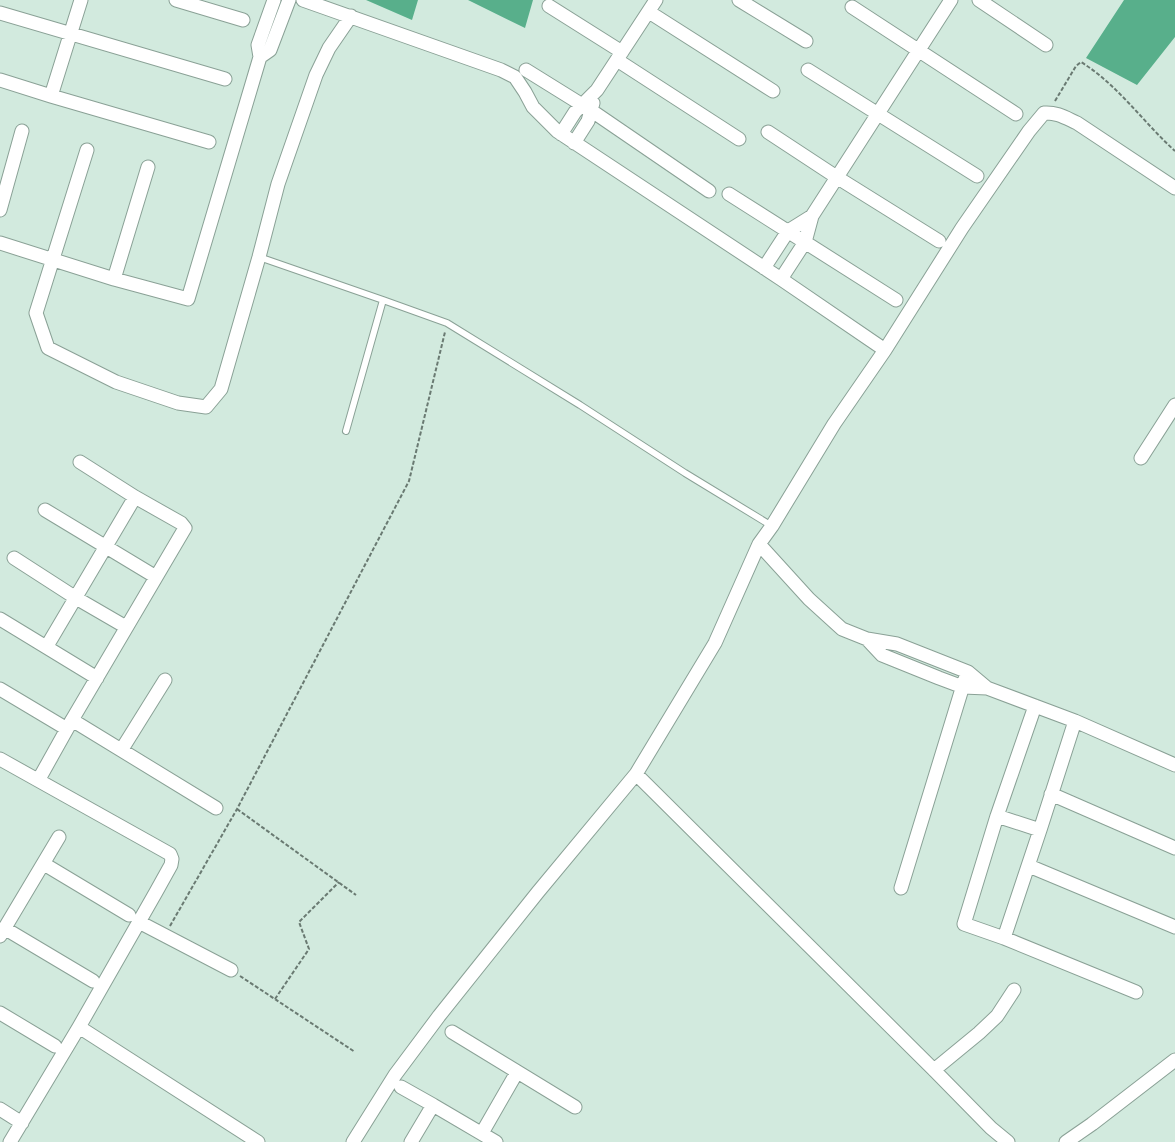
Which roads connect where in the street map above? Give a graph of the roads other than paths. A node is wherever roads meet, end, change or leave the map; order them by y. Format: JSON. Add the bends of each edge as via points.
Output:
{"nodes":[{"id":1,"x":81,"y":0,"type":"edge"},
{"id":2,"x":176,"y":0,"type":"edge"},
{"id":3,"x":274,"y":0,"type":"edge"},
{"id":4,"x":289,"y":0,"type":"edge"},
{"id":5,"x":303,"y":0,"type":"edge"},
{"id":6,"x":656,"y":0,"type":"edge"},
{"id":7,"x":740,"y":0,"type":"edge"},
{"id":8,"x":951,"y":0,"type":"edge"},
{"id":9,"x":979,"y":0,"type":"edge"},
{"id":10,"x":549,"y":6,"type":"dead end"},
{"id":11,"x":852,"y":7,"type":"dead end"},
{"id":12,"x":649,"y":12,"type":"junction"},
{"id":13,"x":0,"y":13,"type":"edge"},
{"id":14,"x":351,"y":16,"type":"junction"},
{"id":15,"x":244,"y":20,"type":"dead end"},
{"id":16,"x":70,"y":34,"type":"junction"},
{"id":17,"x":806,"y":41,"type":"dead end"},
{"id":18,"x":1046,"y":45,"type":"dead end"},
{"id":19,"x":919,"y":50,"type":"junction"},
{"id":20,"x":619,"y":56,"type":"junction"},
{"id":21,"x":260,"y":57,"type":"junction"},
{"id":22,"x":526,"y":70,"type":"dead end"},
{"id":23,"x":808,"y":70,"type":"dead end"},
{"id":24,"x":225,"y":79,"type":"dead end"},
{"id":25,"x":0,"y":80,"type":"edge"},
{"id":26,"x":773,"y":91,"type":"dead end"},
{"id":27,"x":51,"y":96,"type":"junction"},
{"id":28,"x":586,"y":108,"type":"junction"},
{"id":29,"x":878,"y":114,"type":"junction"},
{"id":30,"x":1016,"y":114,"type":"dead end"},
{"id":31,"x":22,"y":131,"type":"dead end"},
{"id":32,"x":768,"y":132,"type":"dead end"},
{"id":33,"x":561,"y":134,"type":"junction"},
{"id":34,"x":739,"y":139,"type":"dead end"},
{"id":35,"x":209,"y":142,"type":"dead end"},
{"id":36,"x":574,"y":143,"type":"junction"},
{"id":37,"x":87,"y":150,"type":"dead end"},
{"id":38,"x":148,"y":167,"type":"dead end"},
{"id":39,"x":977,"y":176,"type":"dead end"},
{"id":40,"x":838,"y":178,"type":"junction"},
{"id":41,"x":1175,"y":188,"type":"edge"},
{"id":42,"x":709,"y":191,"type":"dead end"},
{"id":43,"x":729,"y":194,"type":"dead end"},
{"id":44,"x":0,"y":210,"type":"edge"},
{"id":45,"x":812,"y":216,"type":"junction"},
{"id":46,"x":788,"y":231,"type":"junction"},
{"id":47,"x":939,"y":241,"type":"dead end"},
{"id":48,"x":805,"y":242,"type":"junction"},
{"id":49,"x":0,"y":244,"type":"edge"},
{"id":50,"x":259,"y":257,"type":"junction"},
{"id":51,"x":52,"y":260,"type":"junction"},
{"id":52,"x":764,"y":268,"type":"junction"},
{"id":53,"x":114,"y":279,"type":"junction"},
{"id":54,"x":782,"y":279,"type":"junction"},
{"id":55,"x":383,"y":300,"type":"junction"},
{"id":56,"x":896,"y":300,"type":"dead end"},
{"id":57,"x":884,"y":350,"type":"junction"},
{"id":58,"x":1175,"y":404,"type":"edge"},
{"id":59,"x":346,"y":431,"type":"dead end"},
{"id":60,"x":1141,"y":458,"type":"dead end"},
{"id":61,"x":80,"y":462,"type":"dead end"},
{"id":62,"x":135,"y":497,"type":"junction"},
{"id":63,"x":45,"y":510,"type":"dead end"},
{"id":64,"x":772,"y":526,"type":"junction"},
{"id":65,"x":759,"y":544,"type":"junction"},
{"id":66,"x":107,"y":547,"type":"junction"},
{"id":67,"x":14,"y":558,"type":"dead end"},
{"id":68,"x":156,"y":577,"type":"junction"},
{"id":69,"x":76,"y":598,"type":"junction"},
{"id":70,"x":0,"y":618,"type":"edge"},
{"id":71,"x":126,"y":627,"type":"junction"},
{"id":72,"x":867,"y":639,"type":"junction"},
{"id":73,"x":47,"y":646,"type":"junction"},
{"id":74,"x":968,"y":672,"type":"junction"},
{"id":75,"x":97,"y":678,"type":"junction"},
{"id":76,"x":165,"y":680,"type":"dead end"},
{"id":77,"x":962,"y":687,"type":"junction"},
{"id":78,"x":987,"y":688,"type":"junction"},
{"id":79,"x":0,"y":689,"type":"edge"},
{"id":80,"x":1035,"y":706,"type":"junction"},
{"id":81,"x":1075,"y":720,"type":"junction"},
{"id":82,"x":70,"y":725,"type":"junction"},
{"id":83,"x":122,"y":749,"type":"junction"},
{"id":84,"x":0,"y":758,"type":"edge"},
{"id":85,"x":1175,"y":764,"type":"edge"},
{"id":86,"x":636,"y":774,"type":"junction"},
{"id":87,"x":39,"y":779,"type":"junction"},
{"id":88,"x":1050,"y":794,"type":"junction"},
{"id":89,"x":216,"y":808,"type":"dead end"},
{"id":90,"x":997,"y":816,"type":"junction"},
{"id":91,"x":1040,"y":830,"type":"junction"},
{"id":92,"x":59,"y":837,"type":"dead end"},
{"id":93,"x":1175,"y":848,"type":"edge"},
{"id":94,"x":44,"y":864,"type":"junction"},
{"id":95,"x":1029,"y":866,"type":"junction"},
{"id":96,"x":901,"y":888,"type":"dead end"},
{"id":97,"x":134,"y":919,"type":"junction"},
{"id":98,"x":1175,"y":927,"type":"edge"},
{"id":99,"x":2,"y":932,"type":"edge"},
{"id":100,"x":1004,"y":938,"type":"junction"},
{"id":101,"x":231,"y":970,"type":"road end"},
{"id":102,"x":93,"y":981,"type":"dead end"},
{"id":103,"x":1014,"y":990,"type":"dead end"},
{"id":104,"x":1136,"y":992,"type":"dead end"},
{"id":105,"x":0,"y":1013,"type":"edge"},
{"id":106,"x":79,"y":1027,"type":"junction"},
{"id":107,"x":452,"y":1032,"type":"dead end"},
{"id":108,"x":55,"y":1046,"type":"dead end"},
{"id":109,"x":1175,"y":1060,"type":"edge"},
{"id":110,"x":934,"y":1070,"type":"junction"},
{"id":111,"x":517,"y":1072,"type":"junction"},
{"id":112,"x":401,"y":1086,"type":"dead end"},
{"id":113,"x":433,"y":1105,"type":"junction"},
{"id":114,"x":575,"y":1107,"type":"dead end"},
{"id":115,"x":0,"y":1109,"type":"edge"},
{"id":116,"x":22,"y":1123,"type":"junction"},
{"id":117,"x":482,"y":1133,"type":"junction"},
{"id":118,"x":10,"y":1142,"type":"edge"},
{"id":119,"x":258,"y":1142,"type":"edge"},
{"id":120,"x":354,"y":1142,"type":"edge"},
{"id":121,"x":411,"y":1142,"type":"edge"},
{"id":122,"x":496,"y":1142,"type":"edge"},
{"id":123,"x":1008,"y":1142,"type":"edge"},
{"id":124,"x":1066,"y":1142,"type":"edge"}],
"edges":[{"from":1,"to":16,"type":"street"},
{"from":2,"to":15,"type":"street"},
{"from":3,"to":21,"type":"street","via":[[258,45]]},
{"from":4,"to":21,"type":"street","via":[[270,50]]},
{"from":5,"to":14,"type":"street"},
{"from":6,"to":12,"type":"street"},
{"from":7,"to":17,"type":"street"},
{"from":8,"to":19,"type":"street"},
{"from":9,"to":18,"type":"street"},
{"from":10,"to":20,"type":"street"},
{"from":11,"to":19,"type":"street"},
{"from":12,"to":20,"type":"street"},
{"from":12,"to":26,"type":"street"},
{"from":13,"to":16,"type":"street"},
{"from":14,"to":33,"type":"street","via":[[515,77],[533,107]]},
{"from":14,"to":50,"type":"street","via":[[329,48],[316,75],[278,184]]},
{"from":16,"to":24,"type":"street"},
{"from":16,"to":27,"type":"street"},
{"from":19,"to":29,"type":"street"},
{"from":19,"to":30,"type":"street"},
{"from":20,"to":28,"type":"street"},
{"from":20,"to":34,"type":"street"},
{"from":21,"to":53,"type":"street","via":[[188,299]]},
{"from":22,"to":28,"type":"street"},
{"from":23,"to":29,"type":"street"},
{"from":25,"to":27,"type":"street"},
{"from":27,"to":35,"type":"street"},
{"from":28,"to":33,"type":"street","via":[[575,112]]},
{"from":28,"to":36,"type":"street","via":[[588,121]]},
{"from":28,"to":42,"type":"street"},
{"from":29,"to":39,"type":"street"},
{"from":29,"to":40,"type":"street"},
{"from":31,"to":44,"type":"street"},
{"from":32,"to":40,"type":"street"},
{"from":33,"to":36,"type":"street"},
{"from":36,"to":52,"type":"street"},
{"from":37,"to":51,"type":"street"},
{"from":38,"to":53,"type":"street"},
{"from":40,"to":45,"type":"street"},
{"from":40,"to":47,"type":"street"},
{"from":41,"to":57,"type":"street","via":[[1077,123],[1052,112],[1044,113],[1024,137],[962,228]]},
{"from":43,"to":46,"type":"street"},
{"from":45,"to":46,"type":"street"},
{"from":45,"to":48,"type":"street"},
{"from":46,"to":48,"type":"street"},
{"from":46,"to":52,"type":"street"},
{"from":48,"to":54,"type":"street"},
{"from":48,"to":56,"type":"street"},
{"from":49,"to":51,"type":"street"},
{"from":50,"to":51,"type":"street","via":[[221,389],[206,407],[178,403],[116,382],[48,348],[36,313]]},
{"from":50,"to":55,"type":"lane"},
{"from":51,"to":53,"type":"street"},
{"from":52,"to":54,"type":"street"},
{"from":54,"to":57,"type":"street"},
{"from":55,"to":59,"type":"lane"},
{"from":55,"to":64,"type":"lane","via":[[447,323]]},
{"from":57,"to":64,"type":"street","via":[[834,424]]},
{"from":58,"to":60,"type":"street"},
{"from":61,"to":62,"type":"street"},
{"from":62,"to":66,"type":"street"},
{"from":62,"to":68,"type":"street","via":[[181,523],[185,528]]},
{"from":63,"to":66,"type":"street"},
{"from":64,"to":65,"type":"street"},
{"from":65,"to":72,"type":"street","via":[[809,599],[842,629]]},
{"from":65,"to":86,"type":"street","via":[[715,643]]},
{"from":66,"to":68,"type":"street"},
{"from":66,"to":69,"type":"street"},
{"from":67,"to":69,"type":"street"},
{"from":68,"to":71,"type":"street"},
{"from":69,"to":71,"type":"street"},
{"from":69,"to":73,"type":"street"},
{"from":70,"to":73,"type":"street"},
{"from":71,"to":75,"type":"street"},
{"from":72,"to":74,"type":"street","via":[[897,644]]},
{"from":72,"to":77,"type":"street","via":[[882,655]]},
{"from":73,"to":75,"type":"street"},
{"from":74,"to":77,"type":"street"},
{"from":74,"to":78,"type":"street"},
{"from":75,"to":82,"type":"street"},
{"from":76,"to":83,"type":"street"},
{"from":77,"to":78,"type":"street"},
{"from":77,"to":96,"type":"street"},
{"from":78,"to":80,"type":"street"},
{"from":79,"to":82,"type":"street"},
{"from":80,"to":81,"type":"street"},
{"from":80,"to":90,"type":"street"},
{"from":81,"to":85,"type":"street"},
{"from":81,"to":88,"type":"street"},
{"from":82,"to":83,"type":"street"},
{"from":82,"to":87,"type":"street"},
{"from":83,"to":89,"type":"street"},
{"from":84,"to":87,"type":"street"},
{"from":86,"to":110,"type":"street"},
{"from":86,"to":120,"type":"street","via":[[439,1016],[395,1075]]},
{"from":87,"to":97,"type":"street","via":[[170,854],[171,865]]},
{"from":88,"to":91,"type":"street"},
{"from":88,"to":93,"type":"street"},
{"from":90,"to":91,"type":"street"},
{"from":90,"to":100,"type":"street","via":[[964,924]]},
{"from":91,"to":95,"type":"street"},
{"from":92,"to":94,"type":"street"},
{"from":94,"to":97,"type":"street"},
{"from":94,"to":99,"type":"street"},
{"from":95,"to":98,"type":"street"},
{"from":95,"to":100,"type":"street"},
{"from":97,"to":101,"type":"street"},
{"from":97,"to":106,"type":"street"},
{"from":99,"to":102,"type":"street"},
{"from":100,"to":104,"type":"street"},
{"from":103,"to":110,"type":"street","via":[[997,1016]]},
{"from":105,"to":108,"type":"street"},
{"from":106,"to":116,"type":"street"},
{"from":106,"to":119,"type":"street"},
{"from":107,"to":111,"type":"street"},
{"from":109,"to":124,"type":"street"},
{"from":110,"to":123,"type":"street"},
{"from":111,"to":114,"type":"street"},
{"from":111,"to":117,"type":"street"},
{"from":112,"to":113,"type":"street"},
{"from":113,"to":117,"type":"street"},
{"from":113,"to":121,"type":"street"},
{"from":115,"to":116,"type":"street"},
{"from":116,"to":118,"type":"street"},
{"from":117,"to":122,"type":"street"}]}
